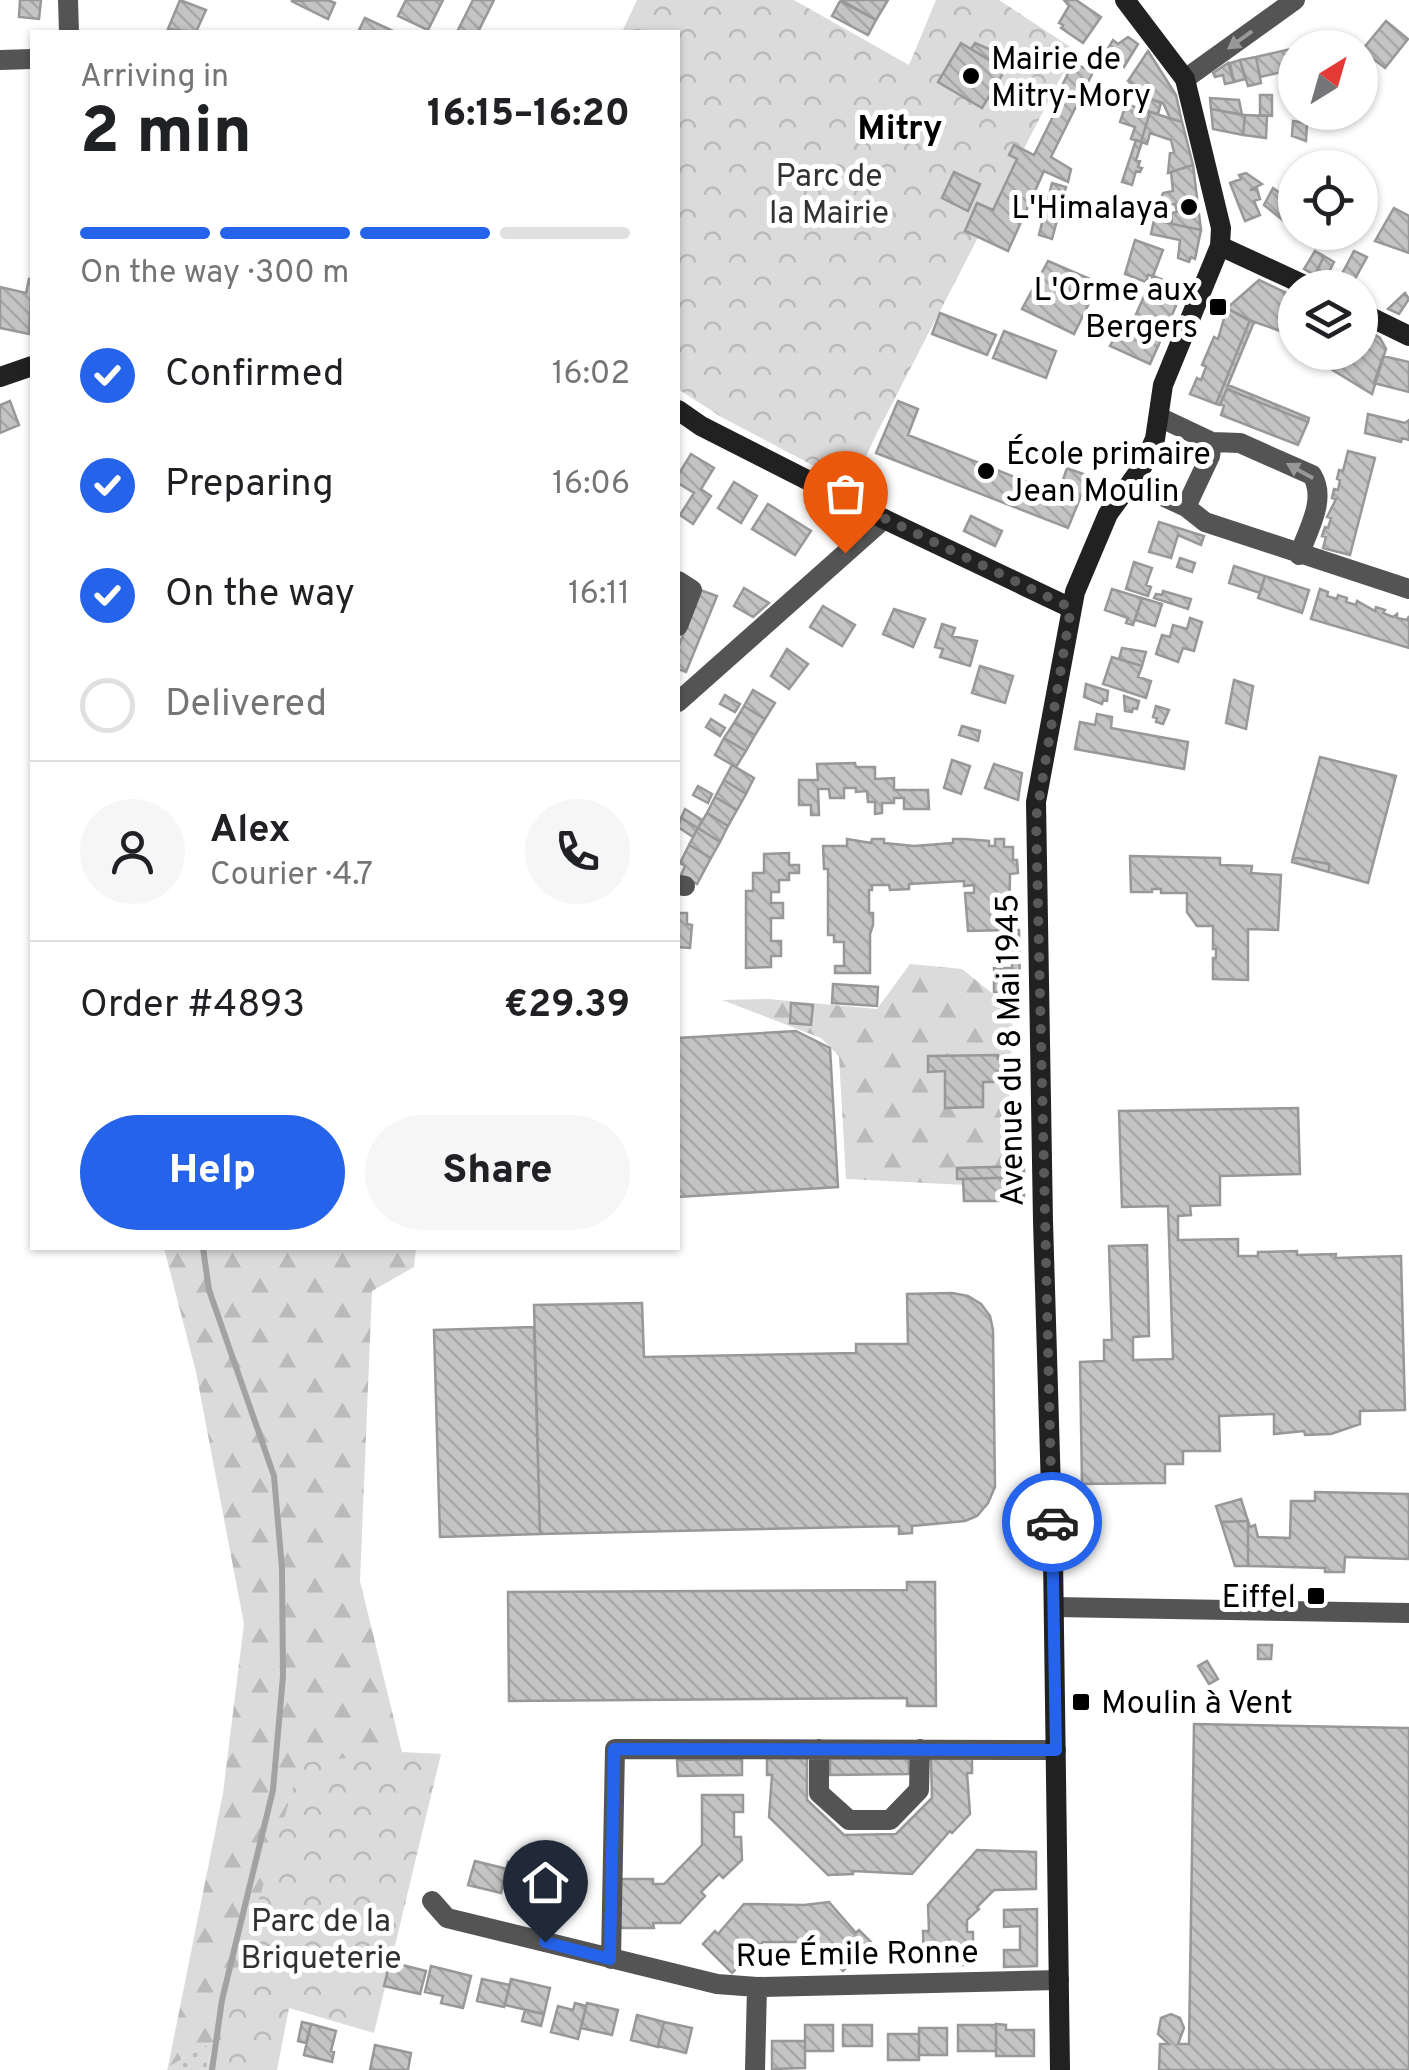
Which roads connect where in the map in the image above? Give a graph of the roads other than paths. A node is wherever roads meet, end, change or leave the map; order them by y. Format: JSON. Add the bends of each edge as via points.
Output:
{"nodes":[{"id":1,"x":68,"y":0,"type":"edge"},
{"id":2,"x":1124,"y":0,"type":"edge"},
{"id":3,"x":1295,"y":0,"type":"edge"},
{"id":4,"x":69,"y":30,"type":"edge"},
{"id":5,"x":0,"y":60,"type":"edge"},
{"id":6,"x":30,"y":60,"type":"edge"},
{"id":7,"x":1186,"y":79,"type":"junction"},
{"id":8,"x":1220,"y":246,"type":"junction"},
{"id":9,"x":1278,"y":273,"type":"edge"},
{"id":10,"x":1378,"y":321,"type":"edge"},
{"id":11,"x":1409,"y":336,"type":"edge"},
{"id":12,"x":30,"y":367,"type":"edge"},
{"id":13,"x":0,"y":377,"type":"edge"},
{"id":14,"x":680,"y":411,"type":"edge"},
{"id":15,"x":1158,"y":417,"type":"junction"},
{"id":16,"x":1212,"y":442,"type":"junction"},
{"id":17,"x":1132,"y":482,"type":"junction"},
{"id":18,"x":1186,"y":508,"type":"junction"},
{"id":19,"x":884,"y":518,"type":"junction"},
{"id":20,"x":1299,"y":555,"type":"junction"},
{"id":21,"x":680,"y":582,"type":"edge"},
{"id":22,"x":1409,"y":589,"type":"edge"},
{"id":23,"x":1071,"y":608,"type":"junction"},
{"id":24,"x":680,"y":621,"type":"edge"},
{"id":25,"x":680,"y":700,"type":"edge"},
{"id":26,"x":1054,"y":1608,"type":"junction"},
{"id":27,"x":1409,"y":1613,"type":"edge"},
{"id":28,"x":819,"y":1749,"type":"junction"},
{"id":29,"x":920,"y":1750,"type":"junction"},
{"id":30,"x":1056,"y":1750,"type":"junction"},
{"id":31,"x":432,"y":1901,"type":"dead end"},
{"id":32,"x":610,"y":1959,"type":"junction"},
{"id":33,"x":1059,"y":1980,"type":"junction"},
{"id":34,"x":757,"y":1986,"type":"junction"},
{"id":35,"x":756,"y":2070,"type":"edge"},
{"id":36,"x":1060,"y":2070,"type":"edge"}],
"edges":[{"from":1,"to":4,"type":"street"},
{"from":2,"to":7,"type":"street"},
{"from":3,"to":7,"type":"street","one_way":true},
{"from":5,"to":6,"type":"street"},
{"from":7,"to":8,"type":"street"},
{"from":8,"to":9,"type":"street"},
{"from":8,"to":15,"type":"street","name":"Avenue du 8 Mai 1945","via":[[1163,385]]},
{"from":10,"to":11,"type":"street"},
{"from":12,"to":13,"type":"street"},
{"from":14,"to":19,"type":"street"},
{"from":15,"to":16,"type":"street"},
{"from":15,"to":17,"type":"street","name":"Avenue du 8 Mai 1945"},
{"from":16,"to":18,"type":"street"},
{"from":20,"to":16,"type":"street","one_way":true,"via":[[1320,497],[1312,474],[1240,443]]},
{"from":17,"to":18,"type":"street"},
{"from":17,"to":23,"type":"street","name":"Avenue du 8 Mai 1945","via":[[1108,514]]},
{"from":18,"to":20,"type":"street","via":[[1205,522]]},
{"from":19,"to":23,"type":"street"},
{"from":19,"to":25,"type":"street"},
{"from":20,"to":22,"type":"street"},
{"from":21,"to":24,"type":"street","via":[[692,590]]},
{"from":23,"to":26,"type":"street","name":"Avenue du 8 Mai 1945","via":[[1035,832]]},
{"from":26,"to":27,"type":"street"},
{"from":26,"to":30,"type":"street","name":"Avenue du 8 Mai 1945"},
{"from":28,"to":29,"type":"street"},
{"from":28,"to":29,"type":"street","via":[[819,1793],[848,1820],[890,1820],[919,1790]]},
{"from":28,"to":32,"type":"street","via":[[614,1749]]},
{"from":29,"to":30,"type":"street"},
{"from":30,"to":33,"type":"street","name":"Avenue du 8 Mai 1945"},
{"from":31,"to":32,"type":"street","name":"Rue Émile Ronne","via":[[448,1918]]},
{"from":32,"to":34,"type":"street","name":"Rue Émile Ronne","via":[[717,1984]]},
{"from":33,"to":34,"type":"street","name":"Rue Émile Ronne"},
{"from":33,"to":36,"type":"street","name":"Avenue du 8 Mai 1945"},
{"from":34,"to":35,"type":"street"}]}
